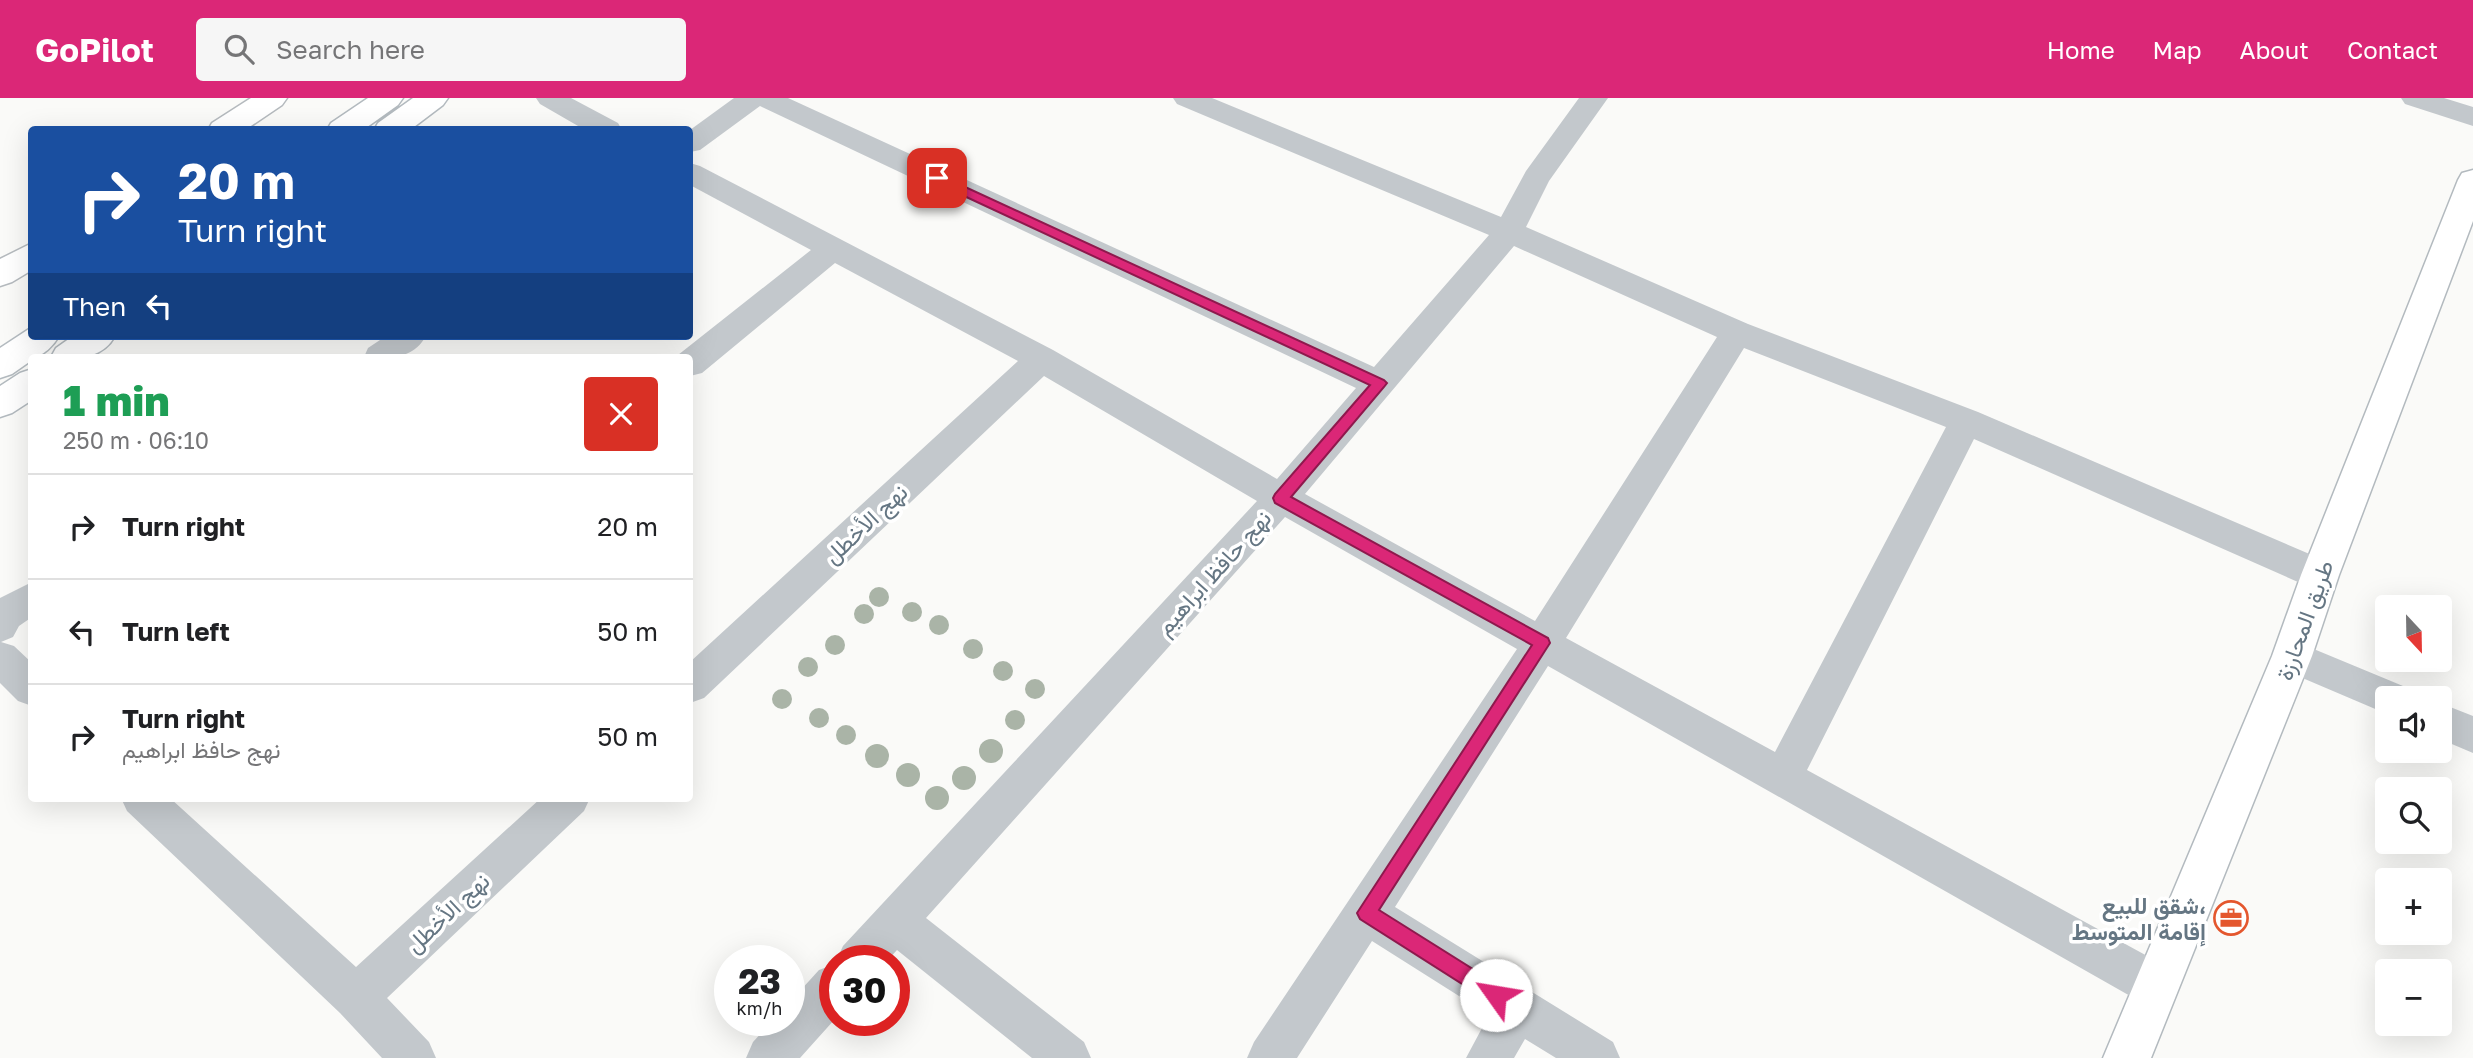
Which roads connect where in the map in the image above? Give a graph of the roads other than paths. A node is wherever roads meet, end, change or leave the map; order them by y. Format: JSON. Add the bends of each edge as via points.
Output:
{"nodes":[{"id":1,"x":272,"y":98,"type":"edge"},
{"id":2,"x":388,"y":98,"type":"edge"},
{"id":3,"x":433,"y":98,"type":"edge"},
{"id":4,"x":550,"y":98,"type":"edge"},
{"id":5,"x":753,"y":98,"type":"edge"},
{"id":6,"x":765,"y":98,"type":"edge"},
{"id":7,"x":1187,"y":98,"type":"edge"},
{"id":8,"x":1594,"y":98,"type":"edge"},
{"id":9,"x":2415,"y":98,"type":"edge"},
{"id":10,"x":2473,"y":117,"type":"edge"},
{"id":11,"x":229,"y":126,"type":"edge"},
{"id":12,"x":348,"y":126,"type":"edge"},
{"id":13,"x":394,"y":126,"type":"edge"},
{"id":14,"x":601,"y":126,"type":"edge"},
{"id":15,"x":693,"y":141,"type":"edge"},
{"id":16,"x":693,"y":175,"type":"edge"},
{"id":17,"x":2473,"y":180,"type":"edge"},
{"id":18,"x":1509,"y":232,"type":"junction"},
{"id":19,"x":833,"y":249,"type":"junction"},
{"id":20,"x":28,"y":256,"type":"edge"},
{"id":21,"x":0,"y":274,"type":"edge"},
{"id":22,"x":1737,"y":332,"type":"junction"},
{"id":23,"x":36,"y":340,"type":"edge"},
{"id":24,"x":93,"y":340,"type":"edge"},
{"id":25,"x":404,"y":340,"type":"edge"},
{"id":26,"x":74,"y":354,"type":"edge"},
{"id":27,"x":384,"y":354,"type":"edge"},
{"id":28,"x":1041,"y":359,"type":"junction"},
{"id":29,"x":693,"y":362,"type":"edge"},
{"id":30,"x":0,"y":365,"type":"edge"},
{"id":31,"x":1379,"y":383,"type":"junction"},
{"id":32,"x":28,"y":385,"type":"edge"},
{"id":33,"x":0,"y":404,"type":"edge"},
{"id":34,"x":1966,"y":421,"type":"junction"},
{"id":35,"x":1281,"y":498,"type":"junction"},
{"id":36,"x":2320,"y":575,"type":"junction"},
{"id":37,"x":28,"y":600,"type":"edge"},
{"id":38,"x":0,"y":626,"type":"edge"},
{"id":39,"x":1542,"y":643,"type":"junction"},
{"id":40,"x":2292,"y":656,"type":"junction"},
{"id":41,"x":0,"y":658,"type":"edge"},
{"id":42,"x":693,"y":684,"type":"edge"},
{"id":43,"x":28,"y":685,"type":"edge"},
{"id":44,"x":2375,"y":692,"type":"edge"},
{"id":45,"x":2452,"y":725,"type":"edge"},
{"id":46,"x":2473,"y":734,"type":"edge"},
{"id":47,"x":1783,"y":777,"type":"junction"},
{"id":48,"x":146,"y":802,"type":"edge"},
{"id":49,"x":566,"y":802,"type":"edge"},
{"id":50,"x":1366,"y":913,"type":"junction"},
{"id":51,"x":895,"y":921,"type":"junction"},
{"id":52,"x":873,"y":945,"type":"edge"},
{"id":53,"x":2155,"y":985,"type":"junction"},
{"id":54,"x":356,"y":997,"type":"junction"},
{"id":55,"x":819,"y":1003,"type":"edge"},
{"id":56,"x":1518,"y":1008,"type":"junction"},
{"id":57,"x":413,"y":1058,"type":"edge"},
{"id":58,"x":769,"y":1058,"type":"edge"},
{"id":59,"x":1068,"y":1058,"type":"edge"},
{"id":60,"x":1270,"y":1058,"type":"edge"},
{"id":61,"x":1489,"y":1058,"type":"edge"},
{"id":62,"x":1597,"y":1058,"type":"edge"},
{"id":63,"x":2127,"y":1058,"type":"edge"}],
"edges":[{"from":1,"to":11,"type":"main road"},
{"from":2,"to":12,"type":"main road"},
{"from":3,"to":13,"type":"main road"},
{"from":4,"to":14,"type":"street"},
{"from":5,"to":15,"type":"street"},
{"from":6,"to":31,"type":"street"},
{"from":7,"to":18,"type":"street"},
{"from":8,"to":18,"type":"street","name":"نهج حافظ ابراهيم","via":[[1536,178]]},
{"from":9,"to":10,"type":"street"},
{"from":16,"to":19,"type":"street"},
{"from":17,"to":36,"type":"main road","name":"طريق المحارزة"},
{"from":18,"to":22,"type":"street"},
{"from":18,"to":31,"type":"street","name":"نهج حافظ ابراهيم"},
{"from":19,"to":28,"type":"street"},
{"from":19,"to":29,"type":"street"},
{"from":20,"to":21,"type":"main road"},
{"from":22,"to":34,"type":"street"},
{"from":22,"to":39,"type":"street"},
{"from":23,"to":30,"type":"main road"},
{"from":24,"to":26,"type":"main road"},
{"from":25,"to":27,"type":"street"},
{"from":28,"to":35,"type":"street"},
{"from":28,"to":42,"type":"street","name":"نهج الأخطل"},
{"from":31,"to":35,"type":"street","name":"نهج حافظ ابراهيم"},
{"from":32,"to":33,"type":"main road"},
{"from":34,"to":36,"type":"street"},
{"from":34,"to":47,"type":"street"},
{"from":35,"to":39,"type":"street"},
{"from":35,"to":51,"type":"street","name":"نهج حافظ ابراهيم"},
{"from":36,"to":40,"type":"main road","name":"طريق المحارزة"},
{"from":37,"to":38,"type":"street","via":[[5,615]]},
{"from":39,"to":47,"type":"street"},
{"from":39,"to":50,"type":"street"},
{"from":40,"to":44,"type":"street"},
{"from":40,"to":53,"type":"main road","name":"طريق المحارزة"},
{"from":41,"to":43,"type":"street"},
{"from":45,"to":46,"type":"street"},
{"from":47,"to":53,"type":"street"},
{"from":48,"to":54,"type":"street"},
{"from":49,"to":54,"type":"street","name":"نهج الأخطل"},
{"from":50,"to":56,"type":"street"},
{"from":50,"to":60,"type":"street"},
{"from":51,"to":52,"type":"street","name":"نهج حافظ ابراهيم"},
{"from":51,"to":59,"type":"street"},
{"from":53,"to":63,"type":"main road","name":"طريق المحارزة"},
{"from":54,"to":57,"type":"street"},
{"from":55,"to":58,"type":"street"},
{"from":56,"to":61,"type":"street"},
{"from":56,"to":62,"type":"street"}]}
